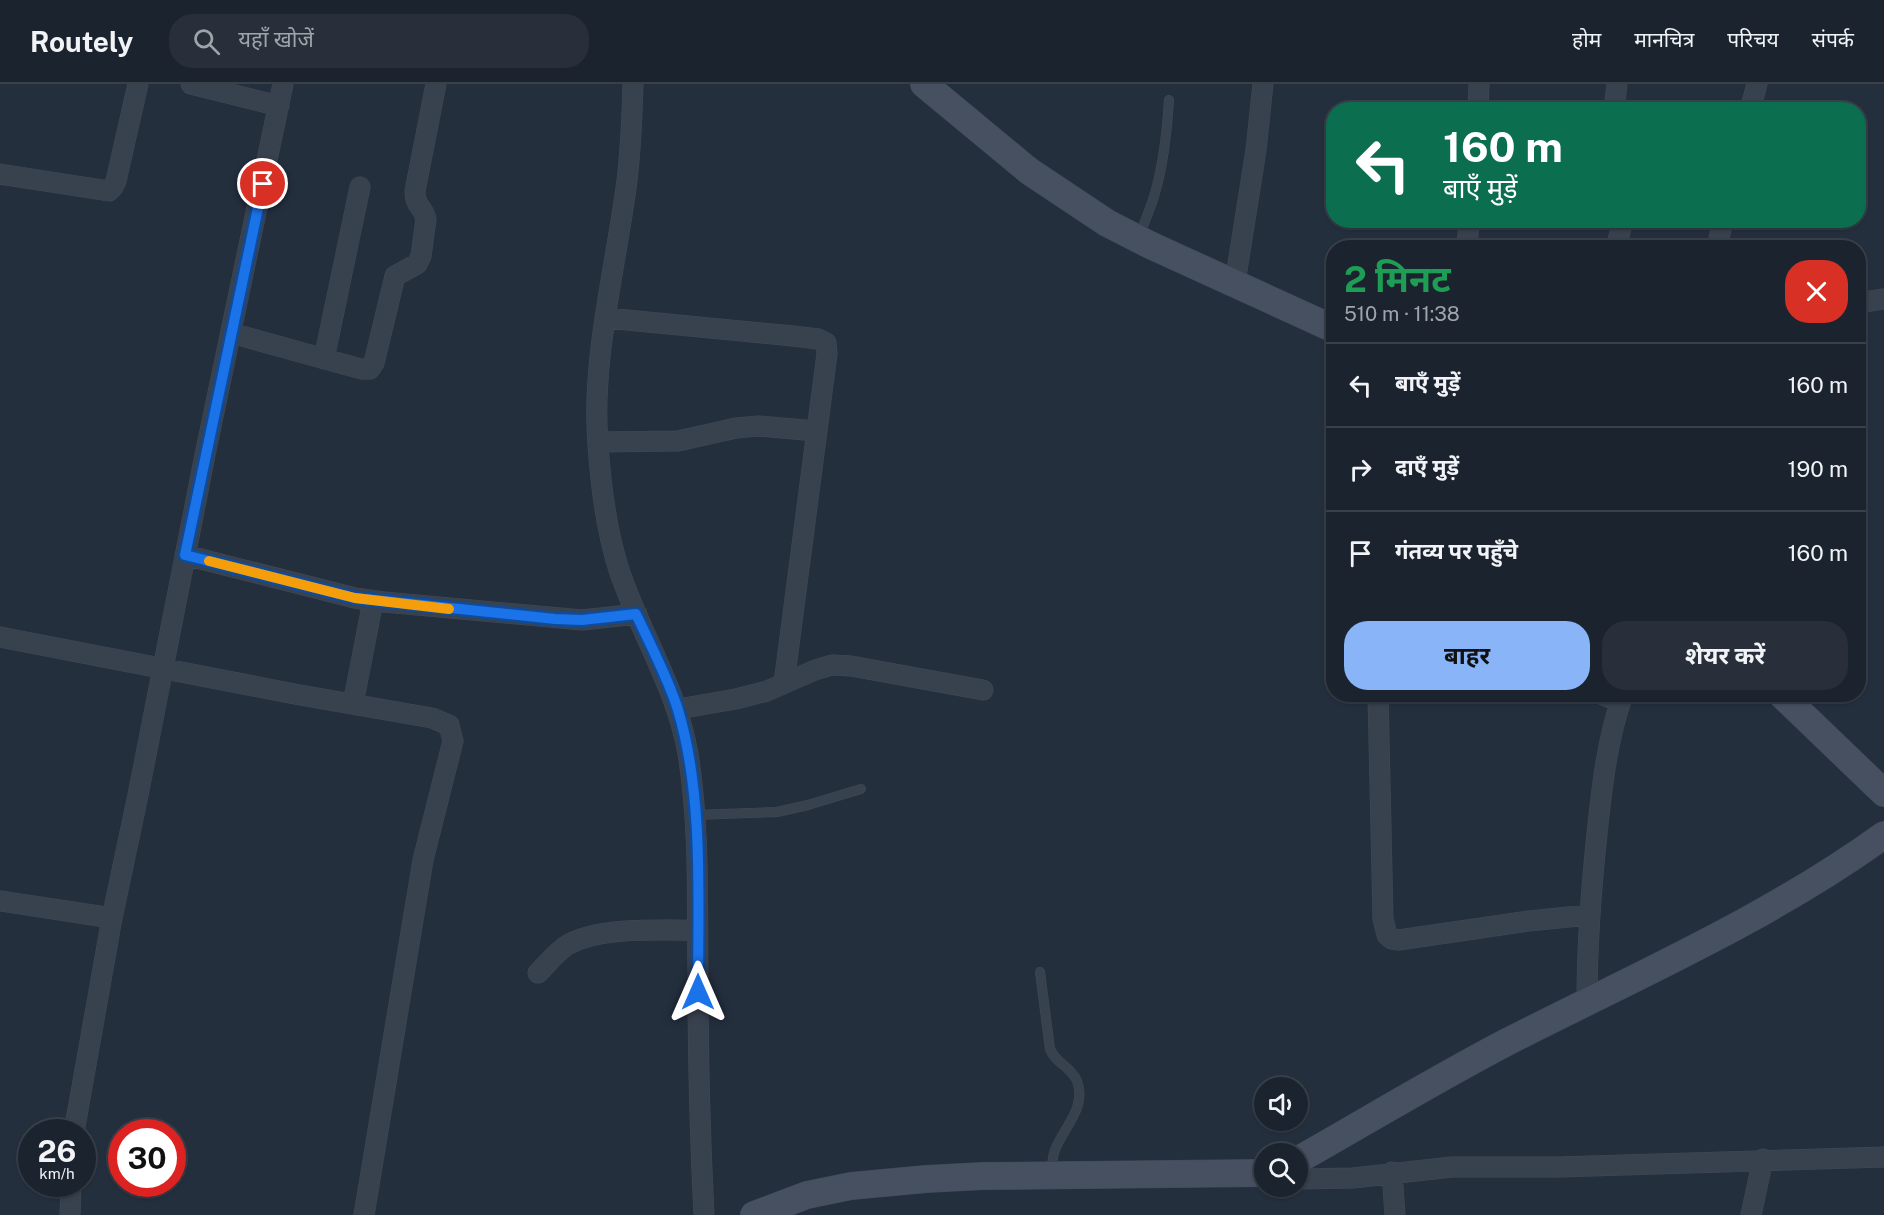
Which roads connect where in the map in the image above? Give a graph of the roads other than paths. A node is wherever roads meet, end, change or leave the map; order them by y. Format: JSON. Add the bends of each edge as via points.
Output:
{"nodes":[{"id":1,"x":138,"y":84,"type":"edge"},
{"id":2,"x":191,"y":84,"type":"edge"},
{"id":3,"x":283,"y":84,"type":"edge"},
{"id":4,"x":436,"y":84,"type":"edge"},
{"id":5,"x":633,"y":84,"type":"edge"},
{"id":6,"x":924,"y":84,"type":"edge"},
{"id":7,"x":1263,"y":84,"type":"edge"},
{"id":8,"x":1479,"y":84,"type":"edge"},
{"id":9,"x":1617,"y":84,"type":"edge"},
{"id":10,"x":1757,"y":84,"type":"edge"},
{"id":11,"x":1169,"y":100,"type":"dead end"},
{"id":12,"x":1478,"y":102,"type":"edge"},
{"id":13,"x":1615,"y":102,"type":"edge"},
{"id":14,"x":1752,"y":102,"type":"edge"},
{"id":15,"x":279,"y":106,"type":"junction"},
{"id":16,"x":0,"y":174,"type":"edge"},
{"id":17,"x":360,"y":187,"type":"dead end"},
{"id":18,"x":1138,"y":239,"type":"junction"},
{"id":19,"x":1235,"y":283,"type":"junction"},
{"id":20,"x":1884,"y":299,"type":"edge"},
{"id":21,"x":1866,"y":302,"type":"edge"},
{"id":22,"x":606,"y":318,"type":"junction"},
{"id":23,"x":1326,"y":325,"type":"edge"},
{"id":24,"x":231,"y":333,"type":"junction"},
{"id":25,"x":324,"y":359,"type":"junction"},
{"id":26,"x":816,"y":431,"type":"junction"},
{"id":27,"x":598,"y":442,"type":"junction"},
{"id":28,"x":185,"y":555,"type":"junction"},
{"id":29,"x":374,"y":601,"type":"junction"},
{"id":30,"x":636,"y":614,"type":"junction"},
{"id":31,"x":0,"y":637,"type":"edge"},
{"id":32,"x":162,"y":669,"type":"junction"},
{"id":33,"x":784,"y":683,"type":"junction"},
{"id":34,"x":983,"y":690,"type":"dead end"},
{"id":35,"x":1378,"y":702,"type":"edge"},
{"id":36,"x":1620,"y":702,"type":"edge"},
{"id":37,"x":1789,"y":702,"type":"edge"},
{"id":38,"x":353,"y":704,"type":"junction"},
{"id":39,"x":678,"y":709,"type":"junction"},
{"id":40,"x":861,"y":789,"type":"dead end"},
{"id":41,"x":1884,"y":793,"type":"edge"},
{"id":42,"x":695,"y":815,"type":"junction"},
{"id":43,"x":1884,"y":835,"type":"edge"},
{"id":44,"x":0,"y":901,"type":"edge"},
{"id":45,"x":1588,"y":915,"type":"junction"},
{"id":46,"x":112,"y":918,"type":"junction"},
{"id":47,"x":698,"y":930,"type":"junction"},
{"id":48,"x":1040,"y":972,"type":"dead end"},
{"id":49,"x":538,"y":973,"type":"dead end"},
{"id":50,"x":1587,"y":1002,"type":"junction"},
{"id":51,"x":76,"y":1119,"type":"edge"},
{"id":52,"x":1308,"y":1154,"type":"edge"},
{"id":53,"x":1884,"y":1157,"type":"edge"},
{"id":54,"x":1763,"y":1159,"type":"junction"},
{"id":55,"x":1392,"y":1172,"type":"junction"},
{"id":56,"x":1254,"y":1173,"type":"edge"},
{"id":57,"x":1052,"y":1176,"type":"junction"},
{"id":58,"x":1308,"y":1179,"type":"edge"},
{"id":59,"x":71,"y":1197,"type":"edge"},
{"id":60,"x":791,"y":1208,"type":"edge"},
{"id":61,"x":70,"y":1215,"type":"edge"},
{"id":62,"x":364,"y":1215,"type":"edge"},
{"id":63,"x":704,"y":1215,"type":"edge"},
{"id":64,"x":754,"y":1215,"type":"edge"},
{"id":65,"x":1395,"y":1215,"type":"edge"},
{"id":66,"x":1751,"y":1215,"type":"edge"}],
"edges":[{"from":1,"to":16,"type":"street","via":[[116,181],[109,190]]},
{"from":2,"to":15,"type":"street"},
{"from":3,"to":15,"type":"street"},
{"from":4,"to":25,"type":"street","via":[[415,190],[417,204],[426,219],[421,256],[417,264],[395,276],[370,369]]},
{"from":5,"to":22,"type":"street","via":[[626,188]]},
{"from":6,"to":18,"type":"street","via":[[1037,177]]},
{"from":7,"to":19,"type":"street"},
{"from":8,"to":12,"type":"street"},
{"from":9,"to":13,"type":"street"},
{"from":10,"to":14,"type":"street"},
{"from":11,"to":18,"type":"lane","via":[[1161,172]]},
{"from":15,"to":24,"type":"street"},
{"from":17,"to":25,"type":"street"},
{"from":18,"to":19,"type":"street"},
{"from":19,"to":23,"type":"street"},
{"from":20,"to":21,"type":"street"},
{"from":22,"to":26,"type":"street","via":[[823,340],[827,354]]},
{"from":22,"to":27,"type":"street"},
{"from":24,"to":25,"type":"street"},
{"from":24,"to":28,"type":"street"},
{"from":26,"to":27,"type":"street","via":[[759,426],[678,441]]},
{"from":26,"to":33,"type":"street"},
{"from":27,"to":30,"type":"street","via":[[605,516]]},
{"from":28,"to":29,"type":"street"},
{"from":28,"to":32,"type":"street"},
{"from":29,"to":30,"type":"street","via":[[555,619]]},
{"from":29,"to":38,"type":"street"},
{"from":30,"to":39,"type":"street"},
{"from":31,"to":32,"type":"street"},
{"from":32,"to":38,"type":"street"},
{"from":32,"to":46,"type":"street"},
{"from":33,"to":34,"type":"street","via":[[832,665]]},
{"from":33,"to":39,"type":"street","via":[[736,699]]},
{"from":35,"to":45,"type":"street","via":[[1383,919],[1387,935],[1399,940]]},
{"from":36,"to":45,"type":"street","via":[[1604,770]]},
{"from":37,"to":41,"type":"street"},
{"from":38,"to":62,"type":"street","via":[[442,721],[452,730],[453,741],[423,860]]},
{"from":39,"to":42,"type":"street"},
{"from":40,"to":42,"type":"lane","via":[[777,812]]},
{"from":42,"to":47,"type":"street"},
{"from":43,"to":50,"type":"street","via":[[1760,912]]},
{"from":44,"to":46,"type":"street"},
{"from":45,"to":50,"type":"street"},
{"from":46,"to":51,"type":"street"},
{"from":47,"to":49,"type":"street","via":[[583,938],[567,945]]},
{"from":47,"to":63,"type":"street","via":[[698,1076]]},
{"from":48,"to":57,"type":"lane","via":[[1052,1056],[1073,1073],[1080,1098],[1056,1149]]},
{"from":50,"to":52,"type":"street","via":[[1505,1043]]},
{"from":53,"to":54,"type":"street"},
{"from":54,"to":55,"type":"street"},
{"from":54,"to":66,"type":"street"},
{"from":55,"to":58,"type":"street"},
{"from":55,"to":65,"type":"street"},
{"from":56,"to":57,"type":"street"},
{"from":57,"to":60,"type":"street","via":[[983,1176],[851,1186],[807,1195]]},
{"from":59,"to":61,"type":"street"},
{"from":60,"to":64,"type":"street"}]}
